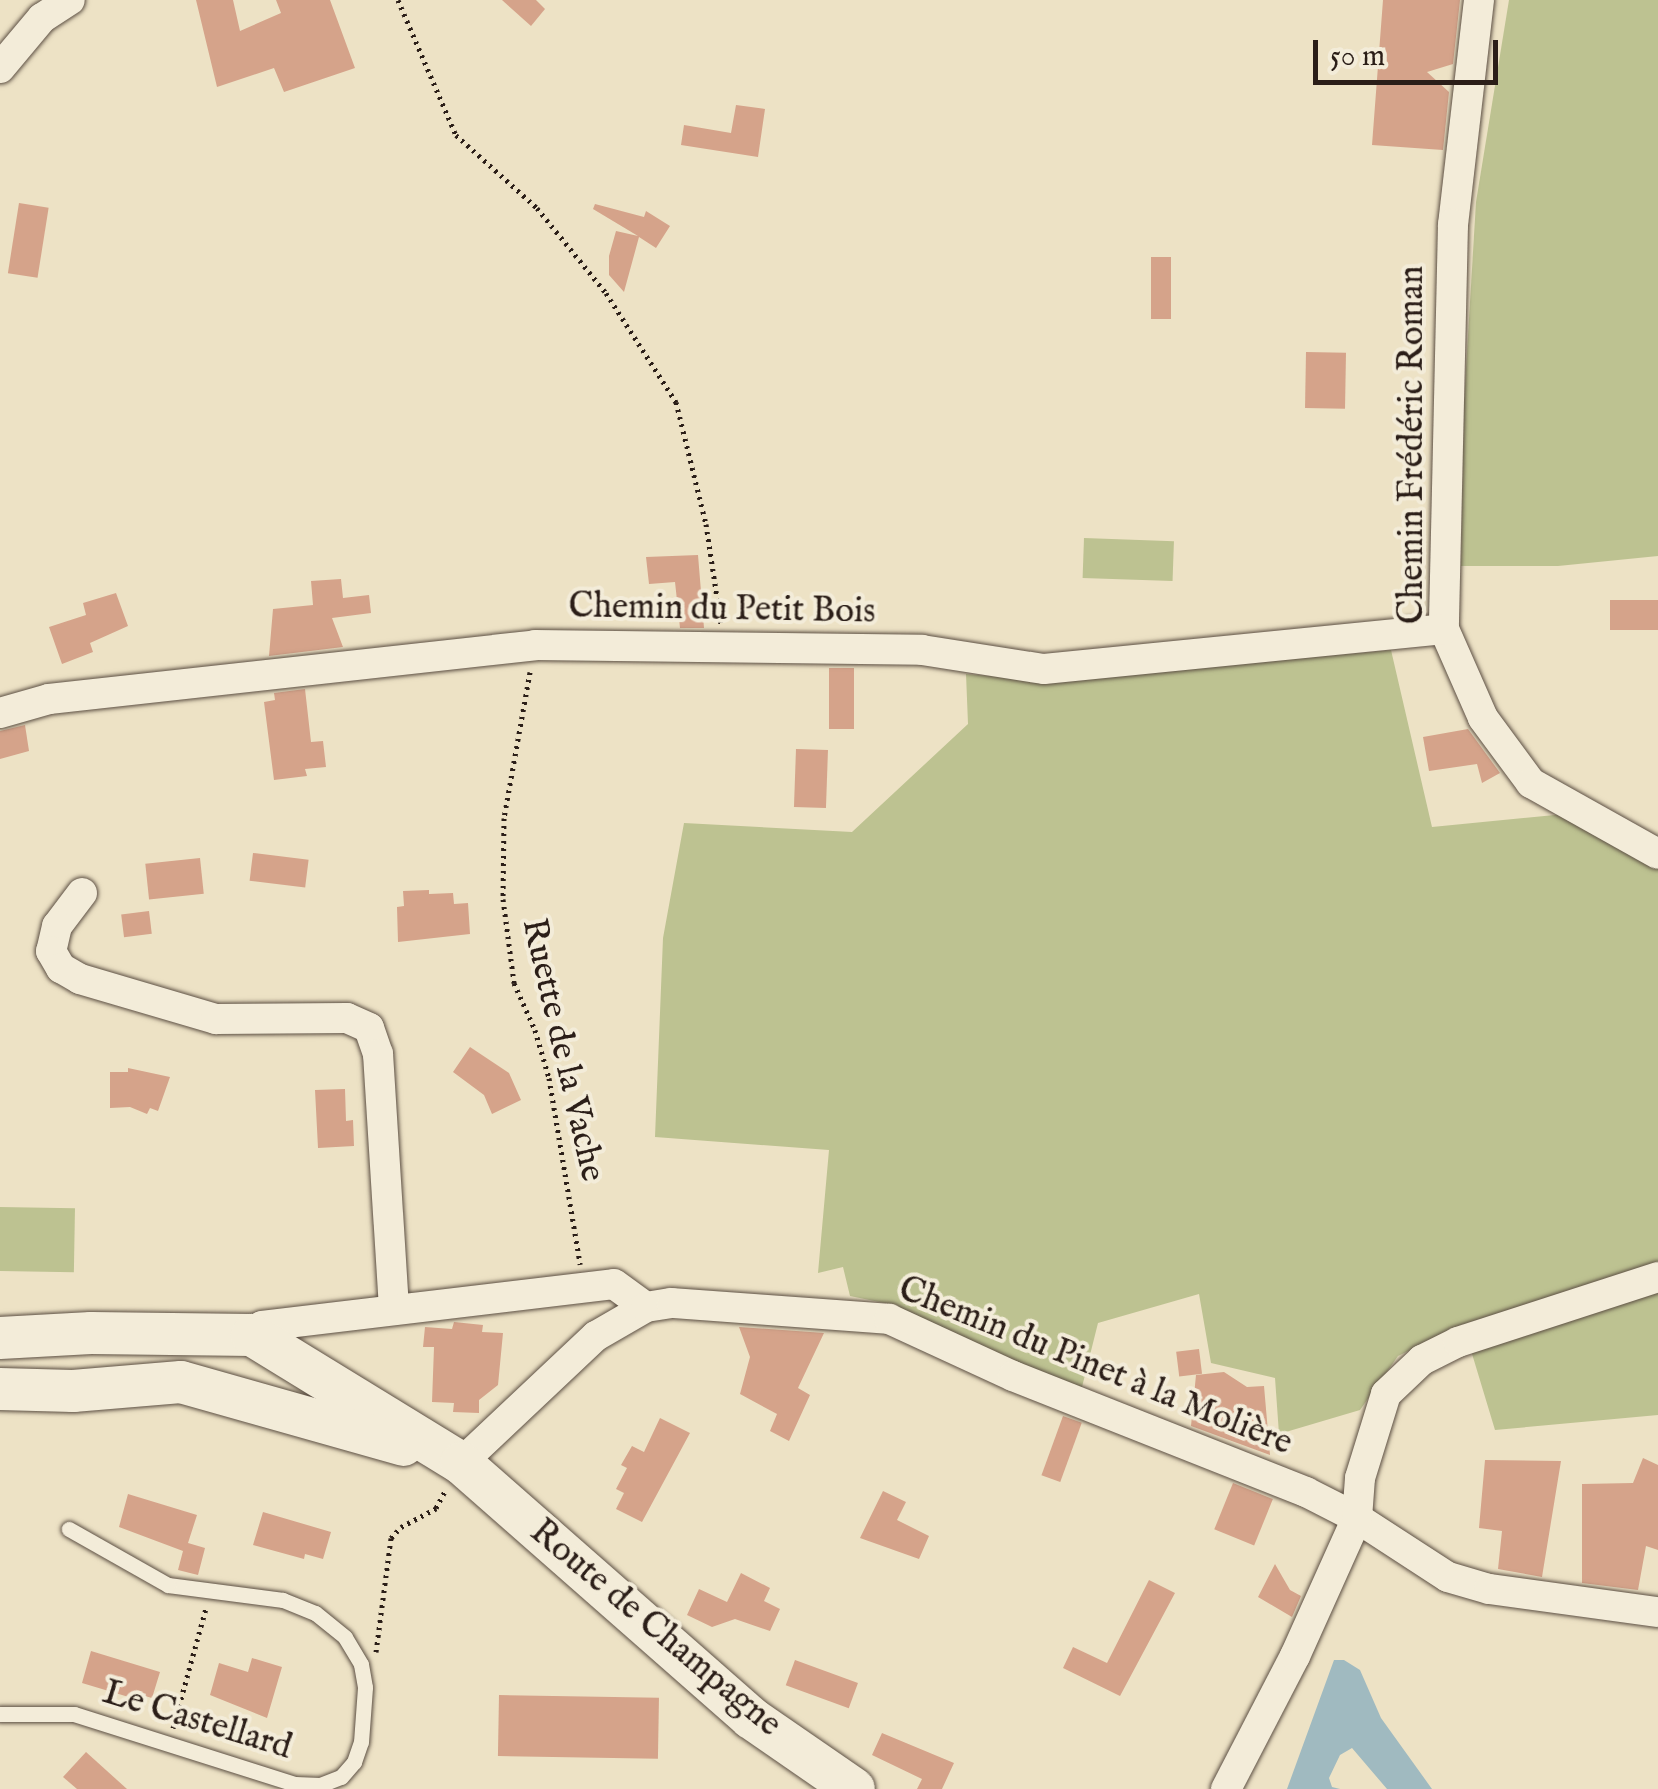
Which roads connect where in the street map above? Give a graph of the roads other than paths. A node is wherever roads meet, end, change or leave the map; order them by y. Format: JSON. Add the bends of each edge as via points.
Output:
{"nodes":[{"id":1,"x":70,"y":0,"type":"edge"},
{"id":2,"x":1480,"y":0,"type":"edge"},
{"id":3,"x":0,"y":68,"type":"edge"},
{"id":4,"x":1444,"y":630,"type":"junction"},
{"id":5,"x":0,"y":713,"type":"edge"},
{"id":6,"x":1658,"y":854,"type":"edge"},
{"id":7,"x":82,"y":894,"type":"dead end"},
{"id":8,"x":1658,"y":1277,"type":"edge"},
{"id":9,"x":646,"y":1307,"type":"junction"},
{"id":10,"x":394,"y":1310,"type":"junction"},
{"id":11,"x":252,"y":1335,"type":"junction"},
{"id":12,"x":0,"y":1338,"type":"edge"},
{"id":13,"x":0,"y":1389,"type":"edge"},
{"id":14,"x":454,"y":1474,"type":"junction"},
{"id":15,"x":1358,"y":1518,"type":"junction"},
{"id":16,"x":69,"y":1529,"type":"dead end"},
{"id":17,"x":1658,"y":1612,"type":"edge"},
{"id":18,"x":0,"y":1714,"type":"edge"},
{"id":19,"x":854,"y":1789,"type":"edge"},
{"id":20,"x":1226,"y":1789,"type":"edge"}],
"edges":[{"from":1,"to":3,"type":"street","via":[[42,18]]},
{"from":2,"to":4,"type":"street","name":"Chemin Frédéric Roman","via":[[1453,224]]},
{"from":4,"to":5,"type":"street","name":"Chemin du Petit Bois","via":[[1044,669],[922,650],[536,645],[48,699]]},
{"from":4,"to":6,"type":"street","name":"Chemin Frédéric Roman","via":[[1483,718],[1530,783]]},
{"from":7,"to":10,"type":"street","via":[[57,926],[51,951],[61,968],[80,979],[216,1018],[347,1018],[370,1028],[378,1054]]},
{"from":8,"to":15,"type":"street","via":[[1458,1342],[1422,1360],[1386,1394],[1360,1478]]},
{"from":9,"to":10,"type":"street","name":"Chemin du Pinet à la Molière","via":[[614,1284]]},
{"from":9,"to":14,"type":"street","via":[[596,1336]]},
{"from":9,"to":15,"type":"street","name":"Chemin du Pinet à la Molière","via":[[889,1319]]},
{"from":10,"to":11,"type":"street","name":"Chemin du Pinet à la Molière","via":[[257,1327]]},
{"from":11,"to":12,"type":"street"},
{"from":11,"to":14,"type":"street","name":"Route de Champagne"},
{"from":13,"to":14,"type":"street","name":"Route de Champagne","via":[[181,1382]]},
{"from":14,"to":19,"type":"street","name":"Route de Champagne","via":[[751,1718]]},
{"from":15,"to":17,"type":"street","name":"Chemin du Pinet à la Molière","via":[[1448,1577],[1489,1590]]},
{"from":15,"to":20,"type":"street"},
{"from":16,"to":18,"type":"lane","name":"Le Castellard","via":[[168,1585],[283,1600],[315,1613],[345,1637],[363,1676],[354,1762],[320,1786],[295,1784],[74,1714]]}]}
